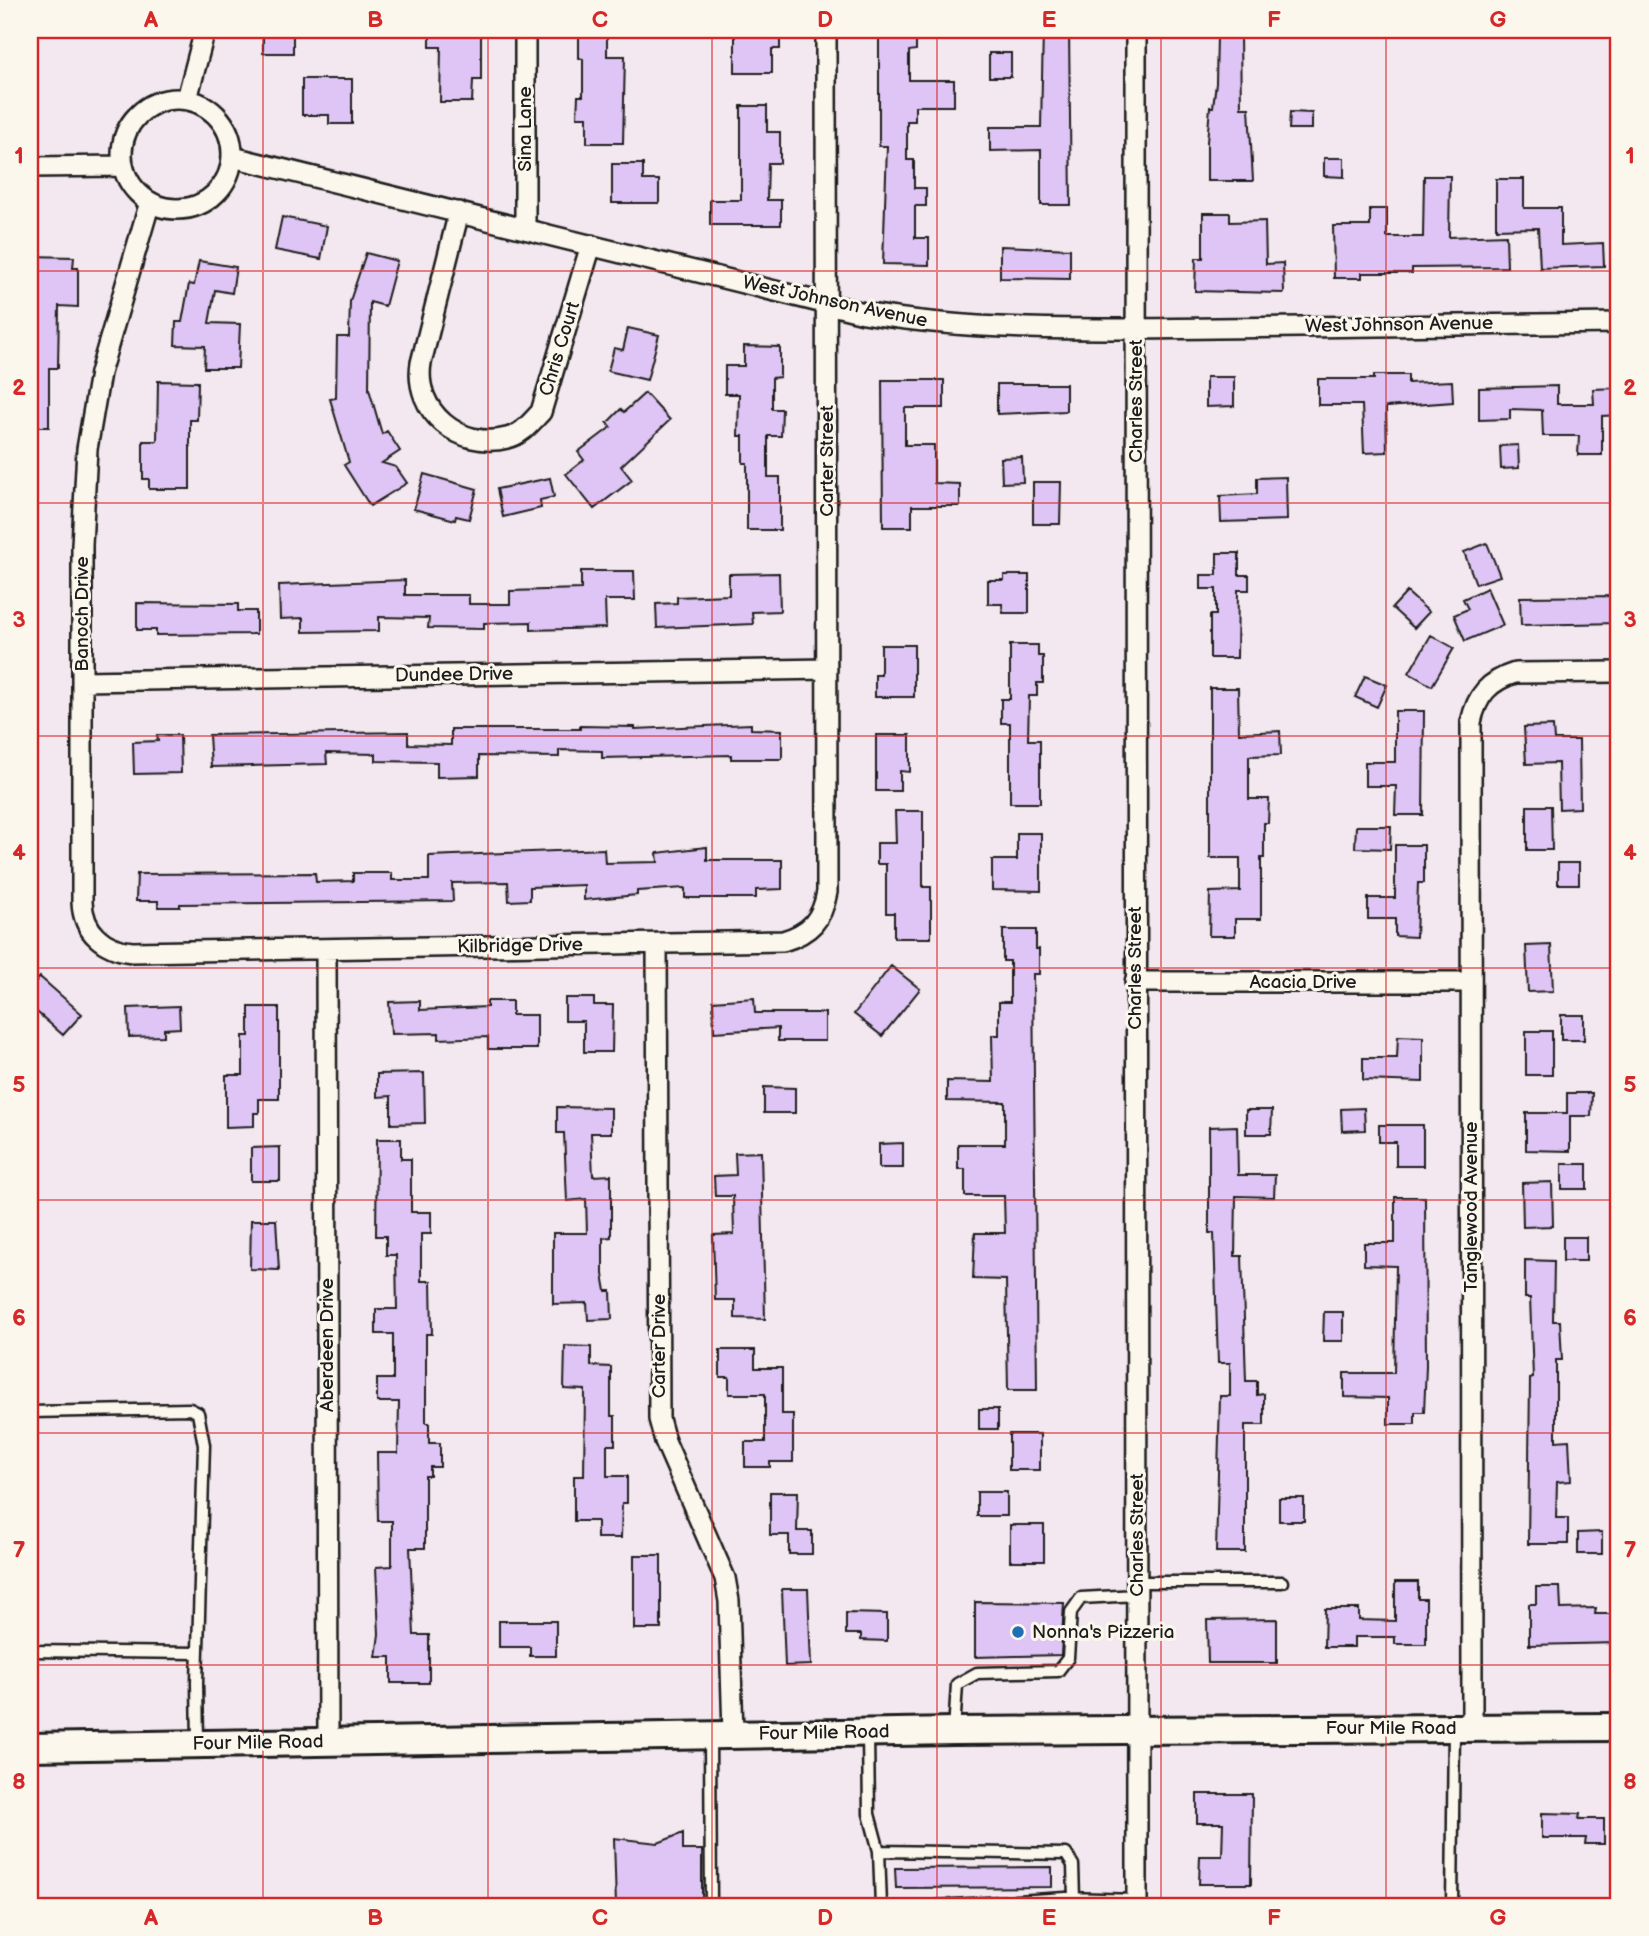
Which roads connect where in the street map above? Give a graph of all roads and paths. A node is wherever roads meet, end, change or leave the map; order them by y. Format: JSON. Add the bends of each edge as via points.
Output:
{"nodes":[{"id":1,"x":205,"y":30,"type":"edge"},
{"id":2,"x":525,"y":30,"type":"edge"},
{"id":3,"x":826,"y":30,"type":"edge"},
{"id":4,"x":1136,"y":30,"type":"edge"},
{"id":5,"x":187,"y":99,"type":"junction"},
{"id":6,"x":233,"y":157,"type":"junction"},
{"id":7,"x":122,"y":166,"type":"junction"},
{"id":8,"x":30,"y":167,"type":"edge"},
{"id":9,"x":150,"y":202,"type":"junction"},
{"id":10,"x":459,"y":212,"type":"junction"},
{"id":11,"x":525,"y":229,"type":"junction"},
{"id":12,"x":591,"y":245,"type":"junction"},
{"id":13,"x":827,"y":304,"type":"junction"},
{"id":14,"x":1619,"y":323,"type":"edge"},
{"id":15,"x":1136,"y":329,"type":"junction"},
{"id":16,"x":827,"y":669,"type":"junction"},
{"id":17,"x":1619,"y":672,"type":"edge"},
{"id":18,"x":82,"y":681,"type":"junction"},
{"id":19,"x":827,"y":892,"type":"joint"},
{"id":20,"x":657,"y":944,"type":"junction"},
{"id":21,"x":326,"y":949,"type":"junction"},
{"id":22,"x":184,"y":951,"type":"joint"},
{"id":23,"x":1135,"y":982,"type":"junction"},
{"id":24,"x":1471,"y":982,"type":"junction"},
{"id":25,"x":30,"y":1412,"type":"edge"},
{"id":26,"x":1282,"y":1582,"type":"dead end"},
{"id":27,"x":1137,"y":1588,"type":"junction"},
{"id":28,"x":30,"y":1651,"type":"edge"},
{"id":29,"x":197,"y":1653,"type":"junction"},
{"id":30,"x":1463,"y":1727,"type":"junction"},
{"id":31,"x":1619,"y":1727,"type":"edge"},
{"id":32,"x":1138,"y":1729,"type":"junction"},
{"id":33,"x":954,"y":1731,"type":"junction"},
{"id":34,"x":868,"y":1732,"type":"junction"},
{"id":35,"x":722,"y":1735,"type":"junction"},
{"id":36,"x":328,"y":1741,"type":"junction"},
{"id":37,"x":198,"y":1744,"type":"junction"},
{"id":38,"x":30,"y":1747,"type":"edge"},
{"id":39,"x":879,"y":1852,"type":"junction"},
{"id":40,"x":1074,"y":1898,"type":"junction"},
{"id":41,"x":1137,"y":1903,"type":"edge"},
{"id":42,"x":712,"y":1906,"type":"edge"},
{"id":43,"x":881,"y":1906,"type":"edge"},
{"id":44,"x":937,"y":1906,"type":"edge"},
{"id":45,"x":1452,"y":1906,"type":"edge"}],
"edges":[{"from":1,"to":5,"type":"street"},
{"from":2,"to":11,"type":"street","name":"Sina Lane"},
{"from":3,"to":13,"type":"street","name":"Carter Street"},
{"from":4,"to":15,"type":"street","name":"Charles Street"},
{"from":5,"to":6,"type":"street","via":[[208,108],[224,124]]},
{"from":5,"to":7,"type":"street","via":[[160,101],[137,115],[124,139]]},
{"from":6,"to":9,"type":"street","via":[[219,191],[204,202],[186,209]]},
{"from":6,"to":10,"type":"street","name":"West Johnson Avenue"},
{"from":7,"to":8,"type":"street"},
{"from":7,"to":9,"type":"street","via":[[137,193]]},
{"from":9,"to":18,"type":"street","name":"Banoch Drive","via":[[100,373],[87,449]]},
{"from":10,"to":11,"type":"street","name":"West Johnson Avenue"},
{"from":10,"to":12,"type":"street","name":"Chris Court","via":[[419,387],[441,424],[470,438],[507,439],[524,430],[541,412]]},
{"from":11,"to":12,"type":"street","name":"West Johnson Avenue"},
{"from":12,"to":13,"type":"street","name":"West Johnson Avenue"},
{"from":13,"to":15,"type":"street","name":"West Johnson Avenue","via":[[950,326]]},
{"from":13,"to":16,"type":"street","name":"Carter Street"},
{"from":14,"to":15,"type":"street","name":"West Johnson Avenue"},
{"from":15,"to":23,"type":"street","name":"Charles Street"},
{"from":16,"to":18,"type":"street","name":"Dundee Drive"},
{"from":16,"to":19,"type":"street","name":"Carter Street"},
{"from":17,"to":24,"type":"street","name":"Tanglewood Avenue","via":[[1515,673],[1499,678],[1475,705],[1471,722]]},
{"from":18,"to":22,"type":"street","name":"Banoch Drive","via":[[82,902],[88,926],[104,944],[120,951]]},
{"from":19,"to":20,"type":"street","name":"Kilbridge Drive","via":[[824,909],[810,929],[783,941]]},
{"from":20,"to":21,"type":"street","name":"Kilbridge Drive"},
{"from":20,"to":35,"type":"street","name":"Carter Drive","via":[[659,1419],[726,1578],[729,1601]]},
{"from":21,"to":22,"type":"street","name":"Kilbridge Drive"},
{"from":21,"to":36,"type":"street","name":"Aberdeen Drive"},
{"from":23,"to":24,"type":"street","name":"Acacia Drive"},
{"from":23,"to":27,"type":"street","name":"Charles Street"},
{"from":24,"to":30,"type":"street","name":"Tanglewood Avenue"},
{"from":25,"to":29,"type":"lane","via":[[190,1409],[198,1413],[204,1445]]},
{"from":26,"to":27,"type":"lane"},
{"from":27,"to":32,"type":"street","name":"Charles Street"},
{"from":27,"to":33,"type":"lane","via":[[1081,1598],[1071,1612],[1068,1658],[1058,1671],[977,1673],[957,1684]]},
{"from":28,"to":29,"type":"lane"},
{"from":29,"to":37,"type":"lane"},
{"from":30,"to":31,"type":"main road","name":"Four Mile Road"},
{"from":30,"to":32,"type":"main road","name":"Four Mile Road"},
{"from":30,"to":45,"type":"lane"},
{"from":32,"to":33,"type":"main road","name":"Four Mile Road"},
{"from":32,"to":41,"type":"street","name":"Charles Street"},
{"from":33,"to":34,"type":"main road","name":"Four Mile Road"},
{"from":34,"to":35,"type":"main road","name":"Four Mile Road"},
{"from":34,"to":39,"type":"lane","via":[[869,1814]]},
{"from":35,"to":36,"type":"main road","name":"Four Mile Road"},
{"from":35,"to":42,"type":"lane"},
{"from":36,"to":37,"type":"main road","name":"Four Mile Road"},
{"from":37,"to":38,"type":"main road","name":"Four Mile Road"},
{"from":39,"to":40,"type":"lane","via":[[1066,1854],[1073,1865]]},
{"from":39,"to":43,"type":"lane"},
{"from":40,"to":41,"type":"lane"},
{"from":40,"to":44,"type":"lane"}]}
